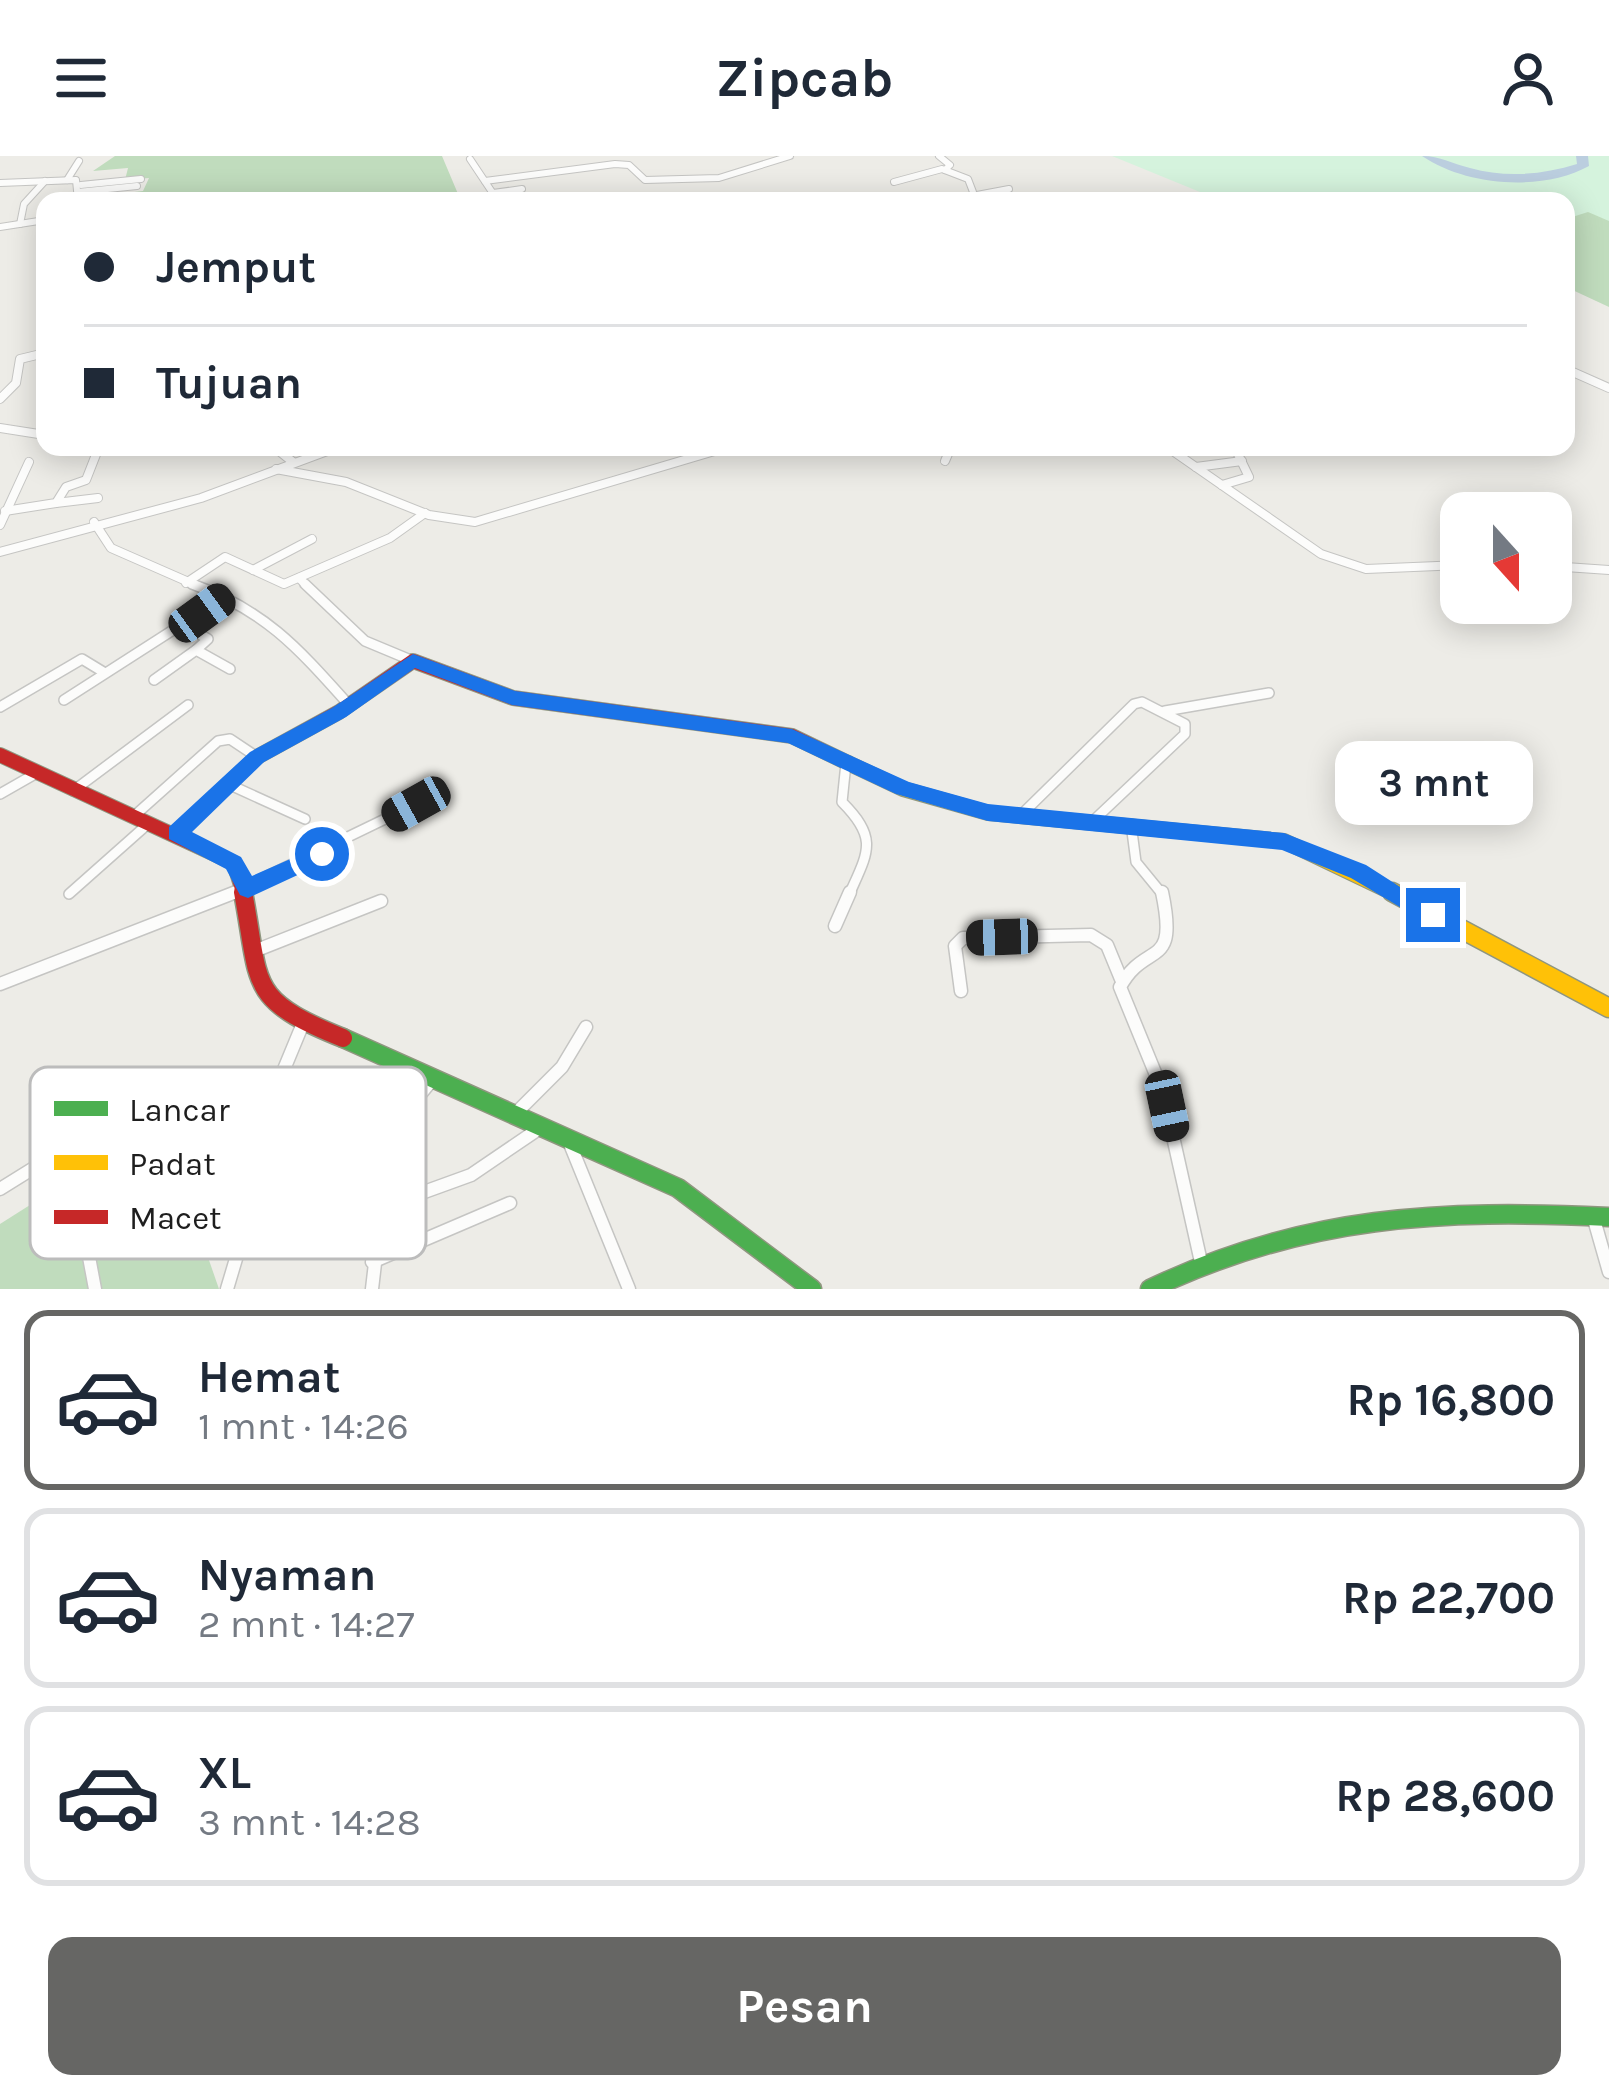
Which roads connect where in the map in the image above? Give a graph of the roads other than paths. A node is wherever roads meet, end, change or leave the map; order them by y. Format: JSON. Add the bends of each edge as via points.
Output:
{"nodes":[{"id":1,"x":790,"y":156,"type":"edge"},
{"id":2,"x":939,"y":156,"type":"edge"},
{"id":3,"x":470,"y":159,"type":"dead end"},
{"id":4,"x":79,"y":161,"type":"dead end"},
{"id":5,"x":945,"y":170,"type":"junction"},
{"id":6,"x":67,"y":180,"type":"junction"},
{"id":7,"x":45,"y":181,"type":"junction"},
{"id":8,"x":485,"y":181,"type":"junction"},
{"id":9,"x":0,"y":182,"type":"edge"},
{"id":10,"x":894,"y":182,"type":"dead end"},
{"id":11,"x":139,"y":183,"type":"dead end"},
{"id":12,"x":1009,"y":188,"type":"dead end"},
{"id":13,"x":522,"y":189,"type":"dead end"},
{"id":14,"x":78,"y":192,"type":"edge"},
{"id":15,"x":85,"y":192,"type":"edge"},
{"id":16,"x":493,"y":192,"type":"edge"},
{"id":17,"x":501,"y":192,"type":"edge"},
{"id":18,"x":973,"y":192,"type":"joint"},
{"id":19,"x":36,"y":221,"type":"edge"},
{"id":20,"x":20,"y":224,"type":"junction"},
{"id":21,"x":0,"y":227,"type":"edge"},
{"id":22,"x":36,"y":355,"type":"edge"},
{"id":23,"x":1575,"y":372,"type":"edge"},
{"id":24,"x":1609,"y":388,"type":"edge"},
{"id":25,"x":0,"y":400,"type":"edge"},
{"id":26,"x":0,"y":428,"type":"edge"},
{"id":27,"x":36,"y":434,"type":"edge"},
{"id":28,"x":95,"y":456,"type":"edge"},
{"id":29,"x":287,"y":456,"type":"edge"},
{"id":30,"x":311,"y":456,"type":"edge"},
{"id":31,"x":698,"y":456,"type":"edge"},
{"id":32,"x":947,"y":456,"type":"edge"},
{"id":33,"x":1180,"y":456,"type":"edge"},
{"id":34,"x":1239,"y":456,"type":"edge"},
{"id":35,"x":945,"y":461,"type":"dead end"},
{"id":36,"x":1242,"y":461,"type":"junction"},
{"id":37,"x":29,"y":462,"type":"dead end"},
{"id":38,"x":293,"y":462,"type":"junction"},
{"id":39,"x":1196,"y":467,"type":"junction"},
{"id":40,"x":277,"y":469,"type":"junction"},
{"id":41,"x":1222,"y":485,"type":"junction"},
{"id":42,"x":98,"y":499,"type":"dead end"},
{"id":43,"x":56,"y":503,"type":"junction"},
{"id":44,"x":5,"y":511,"type":"junction"},
{"id":45,"x":425,"y":513,"type":"junction"},
{"id":46,"x":94,"y":522,"type":"junction"},
{"id":47,"x":0,"y":525,"type":"edge"},
{"id":48,"x":312,"y":539,"type":"dead end"},
{"id":49,"x":0,"y":552,"type":"edge"},
{"id":50,"x":1440,"y":567,"type":"edge"},
{"id":51,"x":1572,"y":568,"type":"edge"},
{"id":52,"x":253,"y":570,"type":"junction"},
{"id":53,"x":1609,"y":571,"type":"edge"},
{"id":54,"x":298,"y":578,"type":"junction"},
{"id":55,"x":186,"y":583,"type":"junction"},
{"id":56,"x":226,"y":596,"type":"junction"},
{"id":57,"x":182,"y":624,"type":"junction"},
{"id":58,"x":196,"y":650,"type":"junction"},
{"id":59,"x":413,"y":661,"type":"junction"},
{"id":60,"x":230,"y":669,"type":"dead end"},
{"id":61,"x":105,"y":673,"type":"junction"},
{"id":62,"x":154,"y":680,"type":"dead end"},
{"id":63,"x":1269,"y":693,"type":"dead end"},
{"id":64,"x":64,"y":700,"type":"dead end"},
{"id":65,"x":188,"y":705,"type":"dead end"},
{"id":66,"x":349,"y":705,"type":"junction"},
{"id":67,"x":0,"y":707,"type":"edge"},
{"id":68,"x":1166,"y":712,"type":"junction"},
{"id":69,"x":0,"y":755,"type":"edge"},
{"id":70,"x":257,"y":757,"type":"junction"},
{"id":71,"x":845,"y":763,"type":"junction"},
{"id":72,"x":35,"y":774,"type":"junction"},
{"id":73,"x":227,"y":784,"type":"junction"},
{"id":74,"x":73,"y":791,"type":"junction"},
{"id":75,"x":0,"y":794,"type":"edge"},
{"id":76,"x":416,"y":804,"type":"dead end"},
{"id":77,"x":1020,"y":816,"type":"junction"},
{"id":78,"x":133,"y":817,"type":"junction"},
{"id":79,"x":305,"y":819,"type":"dead end"},
{"id":80,"x":1094,"y":820,"type":"junction"},
{"id":81,"x":149,"y":823,"type":"junction"},
{"id":82,"x":1130,"y":824,"type":"junction"},
{"id":83,"x":176,"y":833,"type":"junction"},
{"id":84,"x":248,"y":889,"type":"junction"},
{"id":85,"x":69,"y":894,"type":"dead end"},
{"id":86,"x":381,"y":901,"type":"dead end"},
{"id":87,"x":835,"y":926,"type":"dead end"},
{"id":88,"x":250,"y":953,"type":"junction"},
{"id":89,"x":1120,"y":980,"type":"junction"},
{"id":90,"x":0,"y":984,"type":"edge"},
{"id":91,"x":961,"y":991,"type":"dead end"},
{"id":92,"x":1609,"y":1008,"type":"edge"},
{"id":93,"x":304,"y":1021,"type":"junction"},
{"id":94,"x":586,"y":1027,"type":"dead end"},
{"id":95,"x":285,"y":1067,"type":"edge"},
{"id":96,"x":406,"y":1067,"type":"edge"},
{"id":97,"x":426,"y":1076,"type":"edge"},
{"id":98,"x":432,"y":1079,"type":"junction"},
{"id":99,"x":426,"y":1087,"type":"edge"},
{"id":100,"x":515,"y":1114,"type":"junction"},
{"id":101,"x":544,"y":1124,"type":"junction"},
{"id":102,"x":567,"y":1137,"type":"junction"},
{"id":103,"x":30,"y":1170,"type":"edge"},
{"id":104,"x":0,"y":1189,"type":"edge"},
{"id":105,"x":426,"y":1191,"type":"edge"},
{"id":106,"x":510,"y":1203,"type":"dead end"},
{"id":107,"x":1601,"y":1216,"type":"edge"},
{"id":108,"x":426,"y":1239,"type":"edge"},
{"id":109,"x":89,"y":1259,"type":"edge"},
{"id":110,"x":236,"y":1259,"type":"edge"},
{"id":111,"x":372,"y":1259,"type":"edge"},
{"id":112,"x":379,"y":1259,"type":"edge"},
{"id":113,"x":372,"y":1262,"type":"junction"},
{"id":114,"x":1202,"y":1264,"type":"junction"},
{"id":115,"x":1609,"y":1272,"type":"edge"},
{"id":116,"x":95,"y":1289,"type":"edge"},
{"id":117,"x":227,"y":1289,"type":"edge"},
{"id":118,"x":372,"y":1289,"type":"edge"},
{"id":119,"x":629,"y":1289,"type":"edge"},
{"id":120,"x":812,"y":1289,"type":"edge"},
{"id":121,"x":1150,"y":1289,"type":"edge"}],
"edges":[{"from":1,"to":8,"type":"street","via":[[719,178],[645,180],[615,164]]},
{"from":2,"to":5,"type":"street","via":[[950,164]]},
{"from":3,"to":8,"type":"street"},
{"from":4,"to":6,"type":"street"},
{"from":5,"to":10,"type":"street"},
{"from":5,"to":18,"type":"street","via":[[968,179]]},
{"from":6,"to":7,"type":"street"},
{"from":6,"to":14,"type":"street"},
{"from":7,"to":9,"type":"street"},
{"from":7,"to":20,"type":"street","via":[[24,204]]},
{"from":8,"to":16,"type":"street"},
{"from":11,"to":15,"type":"street"},
{"from":12,"to":18,"type":"street"},
{"from":13,"to":17,"type":"street"},
{"from":19,"to":20,"type":"street"},
{"from":20,"to":21,"type":"street"},
{"from":22,"to":25,"type":"street","via":[[20,359],[16,383]]},
{"from":23,"to":24,"type":"street"},
{"from":26,"to":27,"type":"street"},
{"from":28,"to":43,"type":"street","via":[[89,478],[66,487]]},
{"from":29,"to":38,"type":"street"},
{"from":30,"to":38,"type":"street"},
{"from":31,"to":45,"type":"street","via":[[488,519]]},
{"from":32,"to":35,"type":"street"},
{"from":33,"to":39,"type":"street"},
{"from":34,"to":36,"type":"street"},
{"from":36,"to":39,"type":"street"},
{"from":36,"to":41,"type":"street","via":[[1249,477]]},
{"from":37,"to":44,"type":"street"},
{"from":38,"to":40,"type":"street"},
{"from":39,"to":41,"type":"street"},
{"from":40,"to":45,"type":"street","via":[[362,487]]},
{"from":40,"to":46,"type":"street","via":[[176,506]]},
{"from":41,"to":50,"type":"street","via":[[1300,544],[1346,564]]},
{"from":42,"to":43,"type":"street"},
{"from":43,"to":44,"type":"street"},
{"from":44,"to":47,"type":"street"},
{"from":45,"to":54,"type":"street"},
{"from":46,"to":49,"type":"street"},
{"from":46,"to":55,"type":"street","via":[[111,548]]},
{"from":48,"to":52,"type":"street"},
{"from":51,"to":53,"type":"street"},
{"from":52,"to":54,"type":"street","via":[[275,584]]},
{"from":52,"to":55,"type":"street","via":[[225,557]]},
{"from":54,"to":59,"type":"street","via":[[365,641]]},
{"from":55,"to":56,"type":"street"},
{"from":56,"to":57,"type":"street"},
{"from":56,"to":66,"type":"street","via":[[293,639]]},
{"from":57,"to":58,"type":"street","via":[[208,639]]},
{"from":57,"to":61,"type":"street"},
{"from":58,"to":60,"type":"street"},
{"from":58,"to":62,"type":"street"},
{"from":59,"to":66,"type":"street"},
{"from":59,"to":71,"type":"street","via":[[512,698],[773,731]]},
{"from":61,"to":64,"type":"street"},
{"from":61,"to":67,"type":"street","via":[[82,659]]},
{"from":63,"to":68,"type":"street"},
{"from":65,"to":74,"type":"street"},
{"from":66,"to":70,"type":"street"},
{"from":68,"to":77,"type":"street","via":[[1134,704]]},
{"from":68,"to":80,"type":"street","via":[[1185,734]]},
{"from":69,"to":72,"type":"street"},
{"from":70,"to":73,"type":"street"},
{"from":70,"to":78,"type":"street","via":[[218,740]]},
{"from":71,"to":77,"type":"street","via":[[940,802]]},
{"from":71,"to":87,"type":"street","via":[[842,802],[863,823],[868,851]]},
{"from":72,"to":74,"type":"street"},
{"from":72,"to":75,"type":"street"},
{"from":73,"to":79,"type":"street"},
{"from":73,"to":83,"type":"street"},
{"from":74,"to":78,"type":"street"},
{"from":76,"to":84,"type":"street"},
{"from":77,"to":80,"type":"street"},
{"from":78,"to":81,"type":"street"},
{"from":80,"to":82,"type":"street"},
{"from":81,"to":83,"type":"street"},
{"from":81,"to":85,"type":"street"},
{"from":82,"to":89,"type":"street","via":[[1136,862],[1161,888],[1170,930],[1159,956]]},
{"from":82,"to":92,"type":"street","via":[[1307,848]]},
{"from":83,"to":84,"type":"street","via":[[234,863]]},
{"from":84,"to":88,"type":"street"},
{"from":84,"to":90,"type":"street"},
{"from":86,"to":88,"type":"street"},
{"from":88,"to":93,"type":"street","via":[[266,996]]},
{"from":89,"to":91,"type":"street","via":[[1107,946],[1091,935],[963,938],[955,946]]},
{"from":89,"to":114,"type":"street","via":[[1163,1092]]},
{"from":93,"to":95,"type":"street"},
{"from":93,"to":96,"type":"street"},
{"from":94,"to":100,"type":"street","via":[[562,1067]]},
{"from":97,"to":98,"type":"street"},
{"from":98,"to":99,"type":"street"},
{"from":98,"to":100,"type":"street"},
{"from":100,"to":101,"type":"street"},
{"from":101,"to":102,"type":"street"},
{"from":101,"to":105,"type":"street","via":[[471,1174]]},
{"from":102,"to":119,"type":"street"},
{"from":102,"to":120,"type":"street","via":[[678,1187]]},
{"from":103,"to":104,"type":"street"},
{"from":106,"to":108,"type":"street"},
{"from":107,"to":114,"type":"street","via":[[1476,1211],[1336,1219]]},
{"from":107,"to":115,"type":"street"},
{"from":109,"to":116,"type":"street"},
{"from":110,"to":117,"type":"street"},
{"from":111,"to":113,"type":"street"},
{"from":112,"to":113,"type":"street"},
{"from":113,"to":118,"type":"street"},
{"from":114,"to":121,"type":"street"}]}
